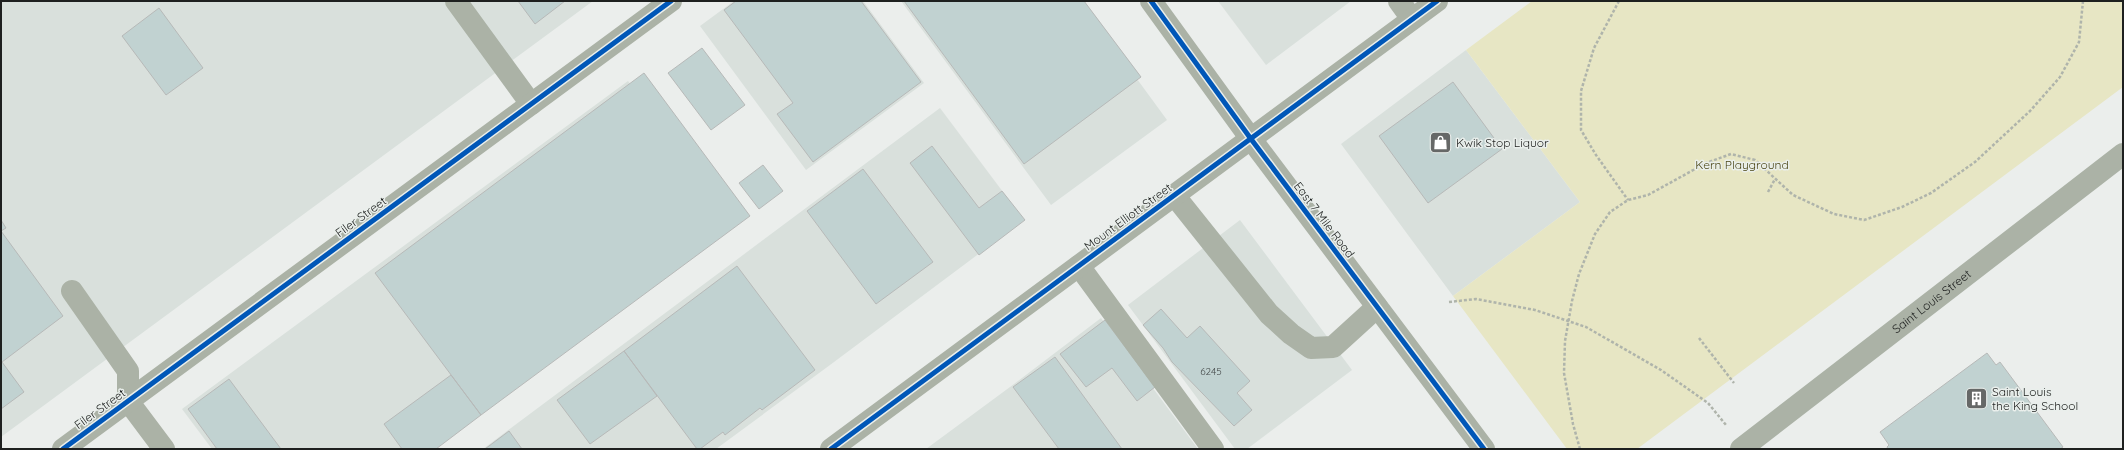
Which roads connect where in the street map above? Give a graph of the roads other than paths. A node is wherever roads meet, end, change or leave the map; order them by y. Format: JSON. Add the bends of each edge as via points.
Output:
{"nodes":[{"id":1,"x":456,"y":1,"type":"edge"},
{"id":2,"x":671,"y":1,"type":"edge"},
{"id":3,"x":1151,"y":1,"type":"edge"},
{"id":4,"x":1399,"y":1,"type":"edge"},
{"id":5,"x":1436,"y":1,"type":"edge"},
{"id":6,"x":1412,"y":19,"type":"junction"},
{"id":7,"x":531,"y":104,"type":"junction"},
{"id":8,"x":1251,"y":139,"type":"junction"},
{"id":9,"x":2123,"y":154,"type":"edge"},
{"id":10,"x":1174,"y":196,"type":"junction"},
{"id":11,"x":1079,"y":266,"type":"junction"},
{"id":12,"x":72,"y":291,"type":"dead end"},
{"id":13,"x":1377,"y":307,"type":"junction"},
{"id":14,"x":128,"y":401,"type":"junction"},
{"id":15,"x":1743,"y":448,"type":"edge"},
{"id":16,"x":63,"y":449,"type":"edge"},
{"id":17,"x":164,"y":449,"type":"edge"},
{"id":18,"x":831,"y":449,"type":"edge"},
{"id":19,"x":1213,"y":449,"type":"edge"},
{"id":20,"x":1484,"y":449,"type":"edge"}],
"edges":[{"from":1,"to":7,"type":"street"},
{"from":2,"to":7,"type":"street","name":"Filer Street"},
{"from":3,"to":8,"type":"street","name":"East 7 Mile Road"},
{"from":4,"to":6,"type":"street"},
{"from":5,"to":6,"type":"street","name":"Mount Elliott Street"},
{"from":6,"to":8,"type":"street","name":"Mount Elliott Street"},
{"from":7,"to":14,"type":"street","name":"Filer Street"},
{"from":8,"to":10,"type":"street","name":"Mount Elliott Street"},
{"from":8,"to":13,"type":"street","name":"East 7 Mile Road"},
{"from":9,"to":15,"type":"street","name":"Saint Louis Street"},
{"from":10,"to":11,"type":"street","name":"Mount Elliott Street"},
{"from":10,"to":13,"type":"street","via":[[1269,314],[1311,348],[1333,347]]},
{"from":11,"to":18,"type":"street","name":"Mount Elliott Street"},
{"from":11,"to":19,"type":"street"},
{"from":12,"to":14,"type":"street","via":[[128,371]]},
{"from":13,"to":20,"type":"street","name":"East 7 Mile Road"},
{"from":14,"to":16,"type":"street","name":"Filer Street"},
{"from":14,"to":17,"type":"street"}]}
